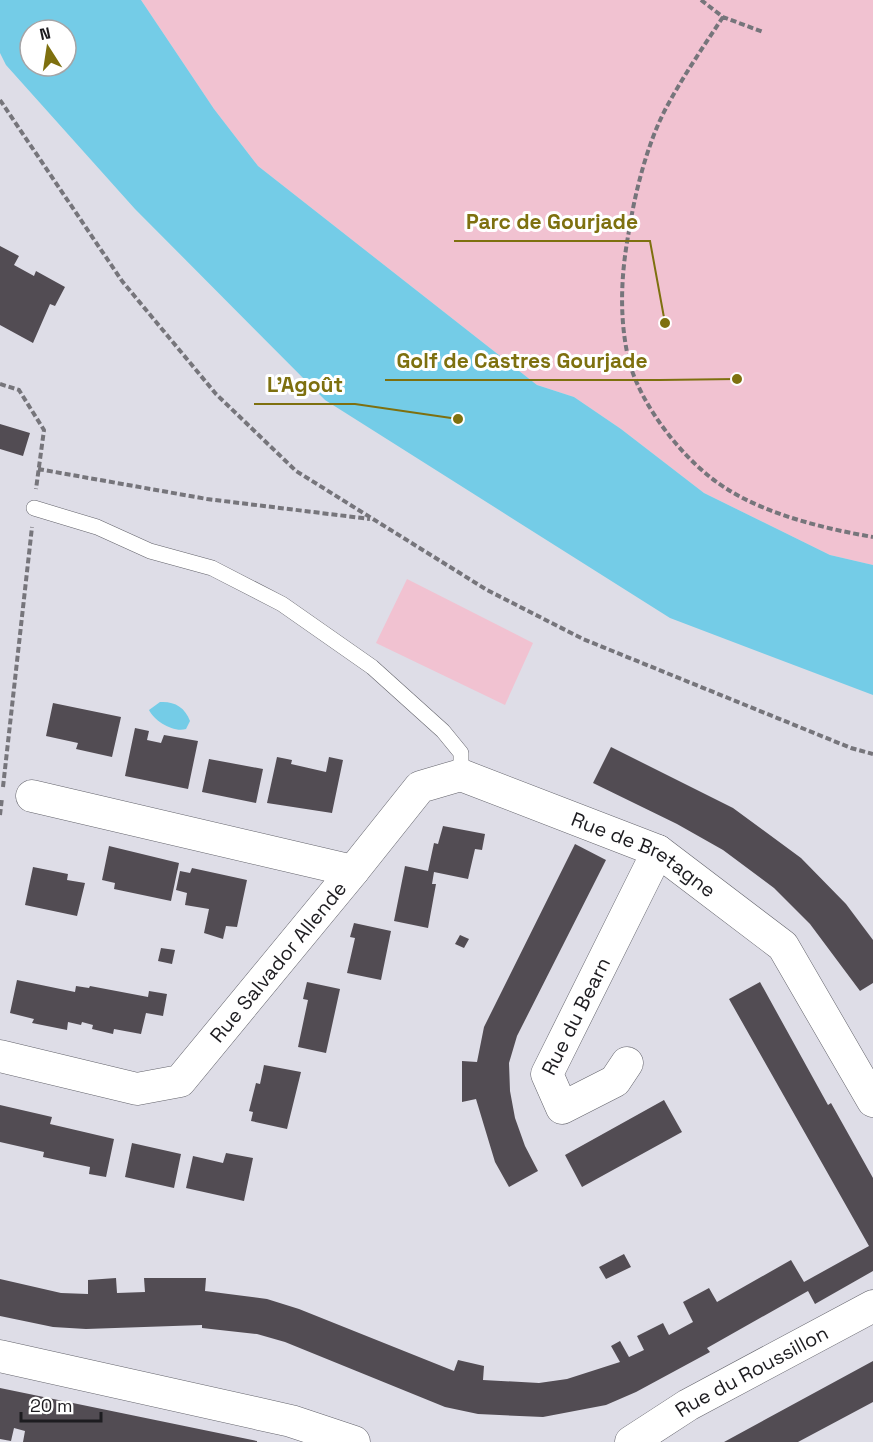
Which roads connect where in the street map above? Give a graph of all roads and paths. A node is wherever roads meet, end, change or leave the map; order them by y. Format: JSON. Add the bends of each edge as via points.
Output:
{"nodes":[{"id":1,"x":701,"y":0,"type":"edge"},
{"id":2,"x":723,"y":17,"type":"junction"},
{"id":3,"x":763,"y":33,"type":"dead end"},
{"id":4,"x":0,"y":100,"type":"edge"},
{"id":5,"x":38,"y":469,"type":"dead end"},
{"id":6,"x":34,"y":508,"type":"dead end"},
{"id":7,"x":374,"y":519,"type":"junction"},
{"id":8,"x":873,"y":537,"type":"edge"},
{"id":9,"x":19,"y":631,"type":"dead end"},
{"id":10,"x":873,"y":754,"type":"edge"},
{"id":11,"x":462,"y":775,"type":"junction"},
{"id":12,"x":32,"y":796,"type":"dead end"},
{"id":13,"x":0,"y":815,"type":"edge"},
{"id":14,"x":658,"y":851,"type":"junction"},
{"id":15,"x":353,"y":871,"type":"junction"},
{"id":16,"x":0,"y":1056,"type":"edge"},
{"id":17,"x":627,"y":1063,"type":"dead end"},
{"id":18,"x":873,"y":1101,"type":"edge"},
{"id":19,"x":873,"y":1306,"type":"edge"},
{"id":20,"x":0,"y":1356,"type":"edge"},
{"id":21,"x":289,"y":1432,"type":"edge"},
{"id":22,"x":354,"y":1442,"type":"edge"},
{"id":23,"x":631,"y":1442,"type":"edge"}],
"edges":[{"from":1,"to":2,"type":"path"},
{"from":2,"to":3,"type":"path"},
{"from":2,"to":8,"type":"path","via":[[664,111],[635,194],[623,264],[622,316],[628,359],[648,404],[679,450],[702,472],[729,490],[781,513]]},
{"from":4,"to":7,"type":"path","via":[[122,281],[216,394],[296,471]]},
{"from":5,"to":7,"type":"path","via":[[207,499]]},
{"from":6,"to":11,"type":"lane","via":[[97,527],[150,551],[212,568],[282,604],[372,666],[443,731],[461,753]]},
{"from":7,"to":10,"type":"path","via":[[487,590],[583,639]]},
{"from":9,"to":13,"type":"path"},
{"from":11,"to":14,"type":"street","name":"Rue de Bretagne"},
{"from":11,"to":15,"type":"street","via":[[420,786]]},
{"from":12,"to":15,"type":"street","name":"Rue Salvador Allende"},
{"from":14,"to":17,"type":"street","name":"Rue du Bearn","via":[[547,1074],[562,1108],[615,1081]]},
{"from":14,"to":18,"type":"street","name":"Rue de Bretagne","via":[[783,946]]},
{"from":15,"to":16,"type":"street","name":"Rue Salvador Allende","via":[[180,1081],[137,1089]]},
{"from":19,"to":23,"type":"street","name":"Rue du Roussillon","via":[[688,1405]]},
{"from":20,"to":21,"type":"street"},
{"from":21,"to":22,"type":"street"}]}
